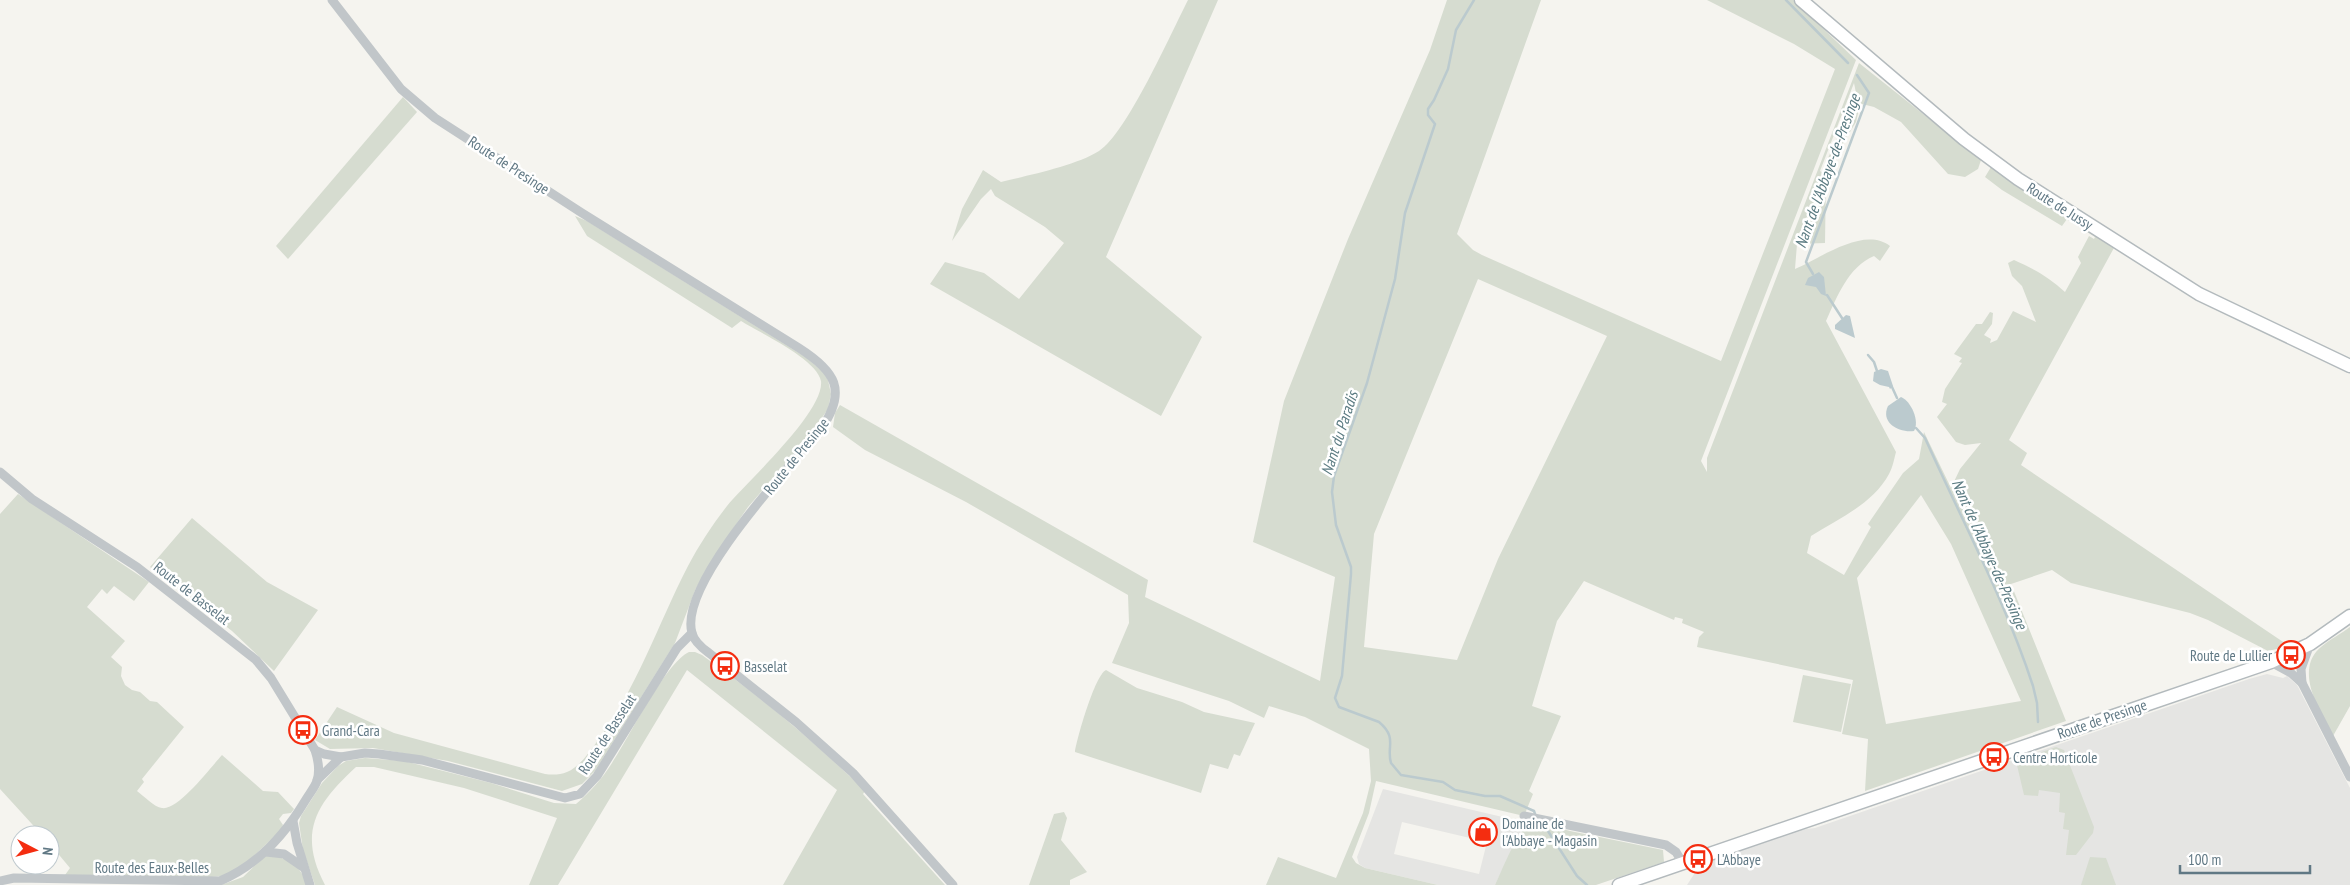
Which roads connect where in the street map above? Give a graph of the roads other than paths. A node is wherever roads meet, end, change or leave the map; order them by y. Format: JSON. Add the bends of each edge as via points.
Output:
{"nodes":[{"id":1,"x":332,"y":0,"type":"edge"},
{"id":2,"x":1800,"y":0,"type":"edge"},
{"id":3,"x":2350,"y":366,"type":"edge"},
{"id":4,"x":0,"y":472,"type":"edge"},
{"id":5,"x":2350,"y":616,"type":"edge"},
{"id":6,"x":692,"y":633,"type":"junction"},
{"id":7,"x":2310,"y":644,"type":"junction"},
{"id":8,"x":2271,"y":662,"type":"junction"},
{"id":9,"x":2302,"y":683,"type":"junction"},
{"id":10,"x":315,"y":750,"type":"junction"},
{"id":11,"x":341,"y":757,"type":"junction"},
{"id":12,"x":2350,"y":777,"type":"edge"},
{"id":13,"x":317,"y":780,"type":"junction"},
{"id":14,"x":1524,"y":816,"type":"dead end"},
{"id":15,"x":293,"y":821,"type":"junction"},
{"id":16,"x":266,"y":852,"type":"junction"},
{"id":17,"x":1682,"y":862,"type":"junction"},
{"id":18,"x":305,"y":868,"type":"junction"},
{"id":19,"x":0,"y":880,"type":"edge"},
{"id":20,"x":310,"y":885,"type":"edge"},
{"id":21,"x":953,"y":885,"type":"edge"},
{"id":22,"x":1619,"y":885,"type":"edge"}],
"edges":[{"from":1,"to":6,"type":"street","name":"Route de Presinge","via":[[401,90],[435,118],[818,360],[828,370],[835,393],[829,416],[721,552],[694,604]]},
{"from":2,"to":3,"type":"street","name":"Route de Jussy","via":[[1964,140],[2018,180],[2198,294]]},
{"from":4,"to":10,"type":"street","name":"Route de Basselat","via":[[32,499],[137,567],[256,660],[271,678]]},
{"from":5,"to":7,"type":"street","name":"Route de Presinge"},
{"from":6,"to":11,"type":"street","name":"Route de Basselat","via":[[678,648],[597,776],[575,796],[555,797],[449,766],[397,756],[365,753]]},
{"from":6,"to":21,"type":"street","via":[[708,654],[796,722],[854,773]]},
{"from":7,"to":8,"type":"street","name":"Route de Presinge"},
{"from":7,"to":9,"type":"street","via":[[2301,669]]},
{"from":8,"to":9,"type":"street"},
{"from":8,"to":17,"type":"street","name":"Route de Presinge","via":[[1732,845],[1711,855]]},
{"from":9,"to":12,"type":"street"},
{"from":10,"to":11,"type":"street","name":"Route de Basselat"},
{"from":10,"to":13,"type":"street"},
{"from":11,"to":13,"type":"street"},
{"from":13,"to":15,"type":"street","name":"Route des Eaux-Belles"},
{"from":14,"to":17,"type":"street","via":[[1666,845]]},
{"from":15,"to":16,"type":"street","name":"Route des Eaux-Belles"},
{"from":15,"to":18,"type":"street"},
{"from":16,"to":18,"type":"street","via":[[284,854]]},
{"from":16,"to":19,"type":"street","name":"Route des Eaux-Belles","via":[[237,874],[220,881]]},
{"from":17,"to":22,"type":"street","name":"Route de Presinge"},
{"from":18,"to":20,"type":"street"}]}
